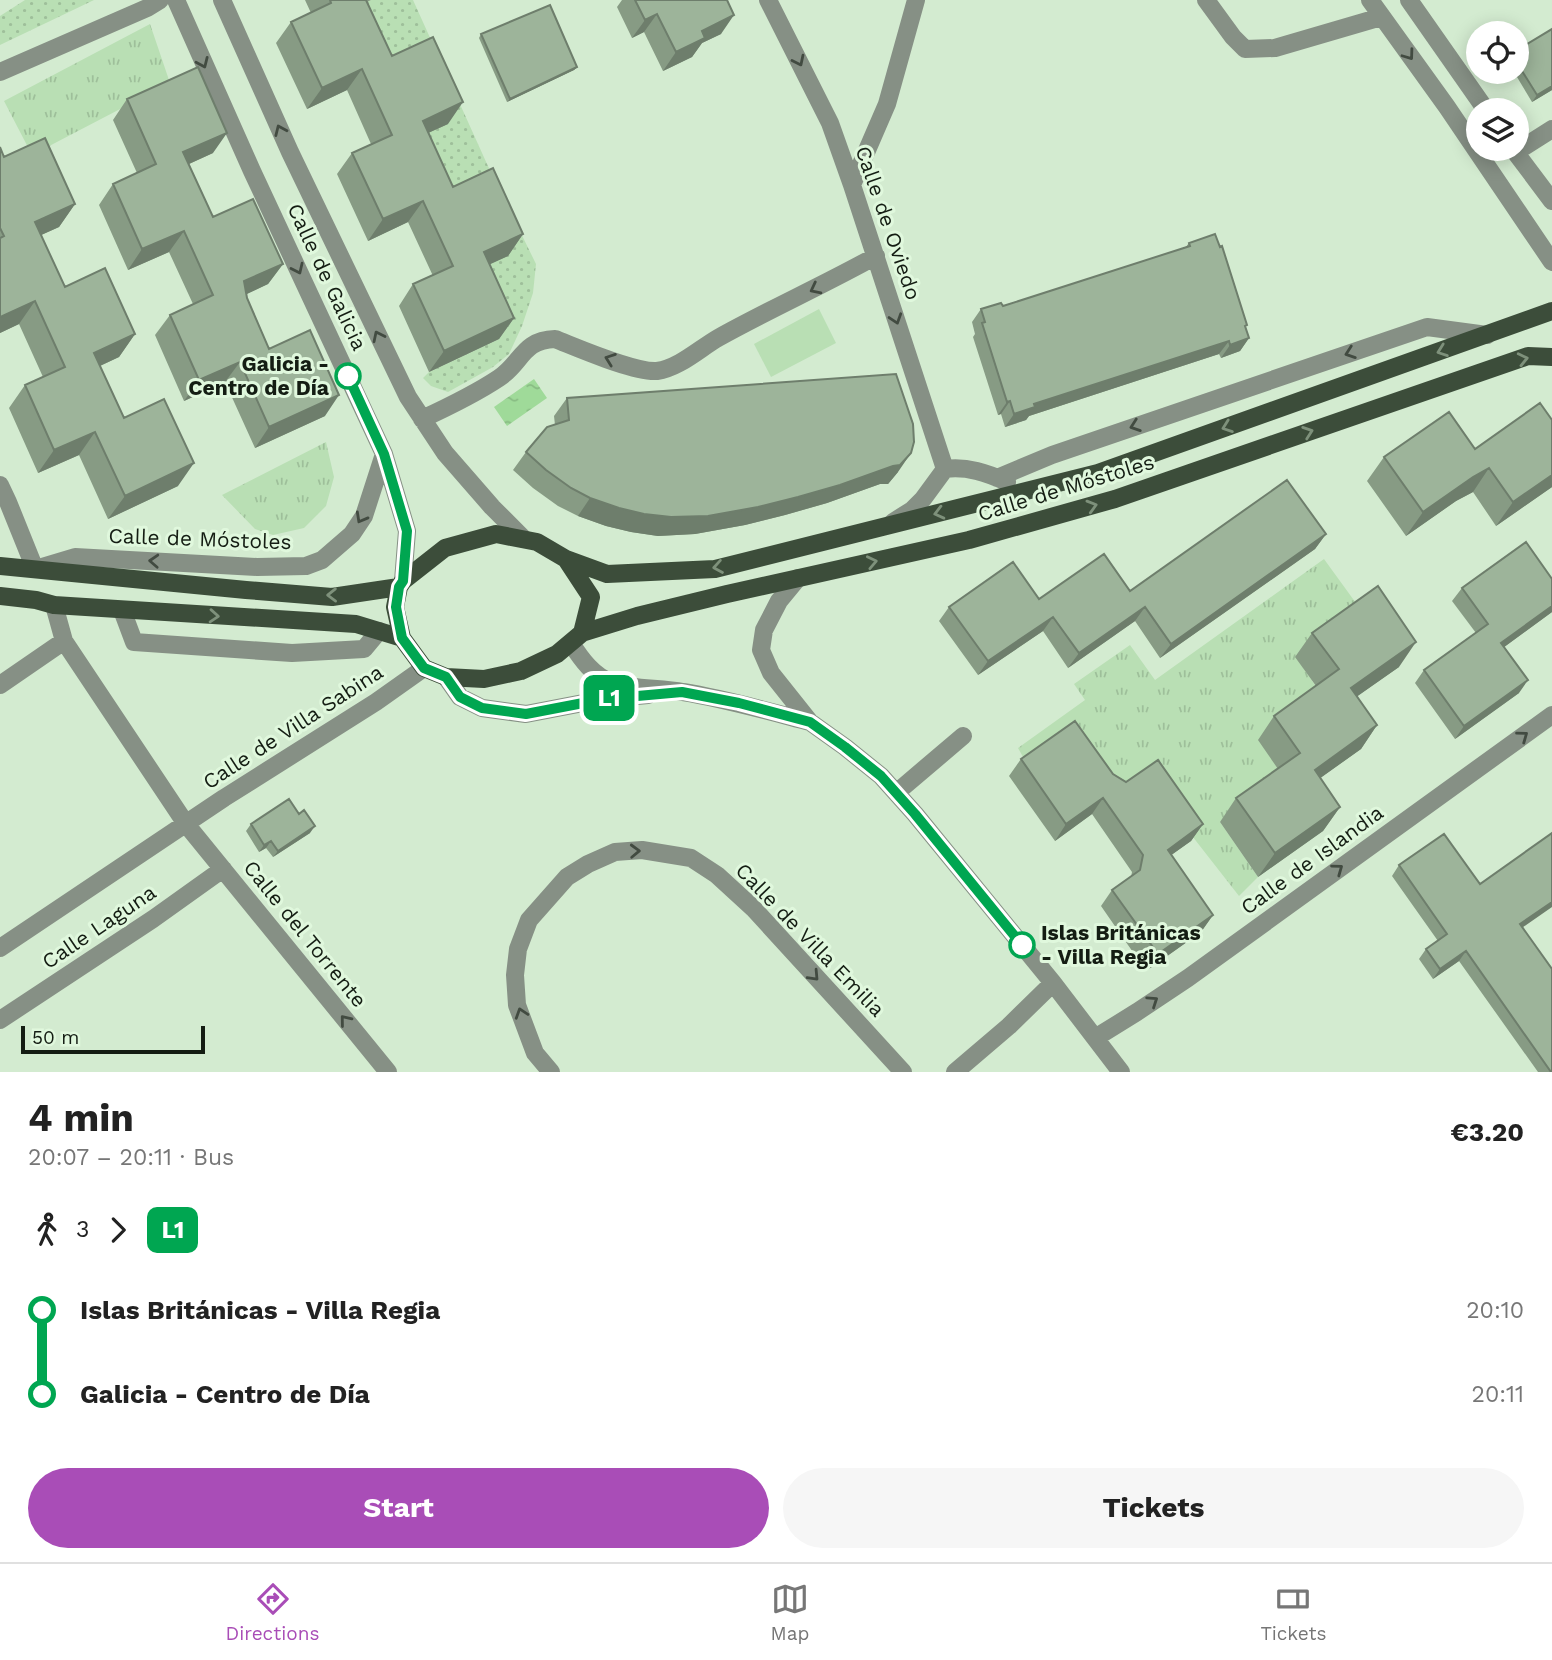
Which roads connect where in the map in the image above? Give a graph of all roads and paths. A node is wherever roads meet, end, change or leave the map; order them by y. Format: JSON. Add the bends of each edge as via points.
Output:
{"nodes":[{"id":1,"x":160,"y":0,"type":"edge"},
{"id":2,"x":176,"y":0,"type":"edge"},
{"id":3,"x":222,"y":0,"type":"edge"},
{"id":4,"x":768,"y":0,"type":"edge"},
{"id":5,"x":916,"y":0,"type":"edge"},
{"id":6,"x":1206,"y":0,"type":"edge"},
{"id":7,"x":1370,"y":0,"type":"edge"},
{"id":8,"x":1409,"y":0,"type":"edge"},
{"id":9,"x":1381,"y":17,"type":"junction"},
{"id":10,"x":0,"y":72,"type":"edge"},
{"id":11,"x":1478,"y":98,"type":"edge"},
{"id":12,"x":1552,"y":129,"type":"edge"},
{"id":13,"x":1529,"y":142,"type":"edge"},
{"id":14,"x":1522,"y":161,"type":"edge"},
{"id":15,"x":852,"y":185,"type":"junction"},
{"id":16,"x":1552,"y":201,"type":"edge"},
{"id":17,"x":876,"y":256,"type":"junction"},
{"id":18,"x":1552,"y":262,"type":"edge"},
{"id":19,"x":1552,"y":311,"type":"edge"},
{"id":20,"x":1487,"y":335,"type":"junction"},
{"id":21,"x":1552,"y":357,"type":"edge"},
{"id":22,"x":422,"y":419,"type":"junction"},
{"id":23,"x":384,"y":454,"type":"junction"},
{"id":24,"x":945,"y":469,"type":"junction"},
{"id":25,"x":997,"y":478,"type":"junction"},
{"id":26,"x":0,"y":485,"type":"edge"},
{"id":27,"x":1026,"y":491,"type":"junction"},
{"id":28,"x":888,"y":526,"type":"junction"},
{"id":29,"x":524,"y":540,"type":"junction"},
{"id":30,"x":566,"y":559,"type":"junction"},
{"id":31,"x":0,"y":566,"type":"edge"},
{"id":32,"x":35,"y":569,"type":"junction"},
{"id":33,"x":798,"y":578,"type":"junction"},
{"id":34,"x":401,"y":584,"type":"junction"},
{"id":35,"x":0,"y":596,"type":"edge"},
{"id":36,"x":54,"y":605,"type":"junction"},
{"id":37,"x":122,"y":610,"type":"junction"},
{"id":38,"x":379,"y":631,"type":"junction"},
{"id":39,"x":402,"y":638,"type":"junction"},
{"id":40,"x":577,"y":638,"type":"junction"},
{"id":41,"x":64,"y":641,"type":"junction"},
{"id":42,"x":424,"y":668,"type":"junction"},
{"id":43,"x":446,"y":677,"type":"junction"},
{"id":44,"x":0,"y":685,"type":"edge"},
{"id":45,"x":682,"y":692,"type":"junction"},
{"id":46,"x":1552,"y":715,"type":"edge"},
{"id":47,"x":810,"y":722,"type":"junction"},
{"id":48,"x":963,"y":736,"type":"dead end"},
{"id":49,"x":896,"y":793,"type":"junction"},
{"id":50,"x":186,"y":824,"type":"junction"},
{"id":51,"x":223,"y":869,"type":"junction"},
{"id":52,"x":0,"y":948,"type":"edge"},
{"id":53,"x":1053,"y":982,"type":"junction"},
{"id":54,"x":0,"y":1020,"type":"edge"},
{"id":55,"x":1095,"y":1038,"type":"junction"},
{"id":56,"x":388,"y":1072,"type":"edge"},
{"id":57,"x":551,"y":1072,"type":"edge"},
{"id":58,"x":903,"y":1072,"type":"edge"},
{"id":59,"x":955,"y":1072,"type":"edge"},
{"id":60,"x":1121,"y":1072,"type":"edge"}],
"edges":[{"from":1,"to":10,"type":"street"},
{"from":2,"to":23,"type":"street","name":"Calle de Galicia","one_way":true},
{"from":22,"to":3,"type":"street","name":"Calle de Galicia","one_way":true,"via":[[290,152]]},
{"from":4,"to":15,"type":"street","name":"Calle de Oviedo","one_way":true,"via":[[830,123]]},
{"from":5,"to":15,"type":"street","via":[[887,104]]},
{"from":6,"to":9,"type":"street","via":[[1245,49],[1275,48]]},
{"from":7,"to":9,"type":"street"},
{"from":8,"to":11,"type":"street"},
{"from":9,"to":18,"type":"street","one_way":true},
{"from":12,"to":13,"type":"street"},
{"from":14,"to":16,"type":"street"},
{"from":15,"to":17,"type":"street","name":"Calle de Oviedo"},
{"from":17,"to":22,"type":"street","one_way":true,"via":[[671,367],[640,370],[555,340],[542,340],[529,347],[502,377]]},
{"from":17,"to":24,"type":"street","name":"Calle de Oviedo","one_way":true},
{"from":19,"to":20,"type":"main road","name":"Calle de Móstoles"},
{"from":20,"to":25,"type":"street","name":"Calle de Móstoles","one_way":true,"via":[[1427,327],[1052,454]]},
{"from":20,"to":27,"type":"main road","name":"Calle de Móstoles","one_way":true,"via":[[1098,473]]},
{"from":33,"to":21,"type":"main road","name":"Calle de Móstoles","one_way":true,"via":[[970,540],[1115,499],[1528,356]]},
{"from":22,"to":29,"type":"street","name":"Calle de Galicia","via":[[444,453]]},
{"from":23,"to":32,"type":"street","name":"Calle de Móstoles","one_way":true,"via":[[364,516],[352,534],[322,560],[306,566],[75,557]]},
{"from":23,"to":34,"type":"street","name":"Calle de Galicia","via":[[407,531]]},
{"from":24,"to":25,"type":"street","via":[[958,467]]},
{"from":24,"to":28,"type":"street","via":[[923,499]]},
{"from":25,"to":27,"type":"street"},
{"from":26,"to":32,"type":"street"},
{"from":27,"to":28,"type":"main road","name":"Calle de Móstoles","one_way":true},
{"from":28,"to":30,"type":"main road","name":"Calle de Móstoles","one_way":true,"via":[[715,569],[607,573]]},
{"from":29,"to":30,"type":"main road","via":[[537,542]]},
{"from":29,"to":34,"type":"main road","via":[[496,534],[445,548]]},
{"from":30,"to":40,"type":"main road","via":[[591,597]]},
{"from":31,"to":32,"type":"main road","name":"Calle de Móstoles"},
{"from":34,"to":32,"type":"main road","name":"Calle de Móstoles","one_way":true,"via":[[332,597]]},
{"from":33,"to":40,"type":"main road","name":"Calle de Móstoles","via":[[637,616]]},
{"from":33,"to":47,"type":"street","via":[[764,630],[761,650],[771,673]]},
{"from":34,"to":39,"type":"main road","via":[[396,607]]},
{"from":35,"to":36,"type":"main road"},
{"from":36,"to":37,"type":"main road"},
{"from":36,"to":41,"type":"street","name":"Calle del Torrente"},
{"from":37,"to":38,"type":"main road","one_way":true,"via":[[356,624]]},
{"from":37,"to":38,"type":"street","via":[[134,642],[292,653],[364,649]]},
{"from":38,"to":39,"type":"main road"},
{"from":39,"to":42,"type":"main road"},
{"from":40,"to":43,"type":"main road","via":[[557,654],[521,671],[484,679]]},
{"from":40,"to":45,"type":"street","via":[[580,656],[612,683]]},
{"from":41,"to":44,"type":"street"},
{"from":41,"to":50,"type":"street","name":"Calle del Torrente"},
{"from":42,"to":43,"type":"main road"},
{"from":42,"to":50,"type":"street","name":"Calle de Villa Sabina"},
{"from":43,"to":45,"type":"street","via":[[460,697],[482,708],[526,714],[604,699]]},
{"from":45,"to":47,"type":"street"},
{"from":55,"to":46,"type":"street","name":"Calle de Islandia","one_way":true,"via":[[1188,978]]},
{"from":47,"to":49,"type":"street","via":[[881,776]]},
{"from":48,"to":49,"type":"street"},
{"from":49,"to":53,"type":"street"},
{"from":50,"to":51,"type":"street","name":"Calle del Torrente"},
{"from":50,"to":52,"type":"street","name":"Calle Laguna"},
{"from":51,"to":54,"type":"street","name":"Calle Laguna"},
{"from":56,"to":51,"type":"street","name":"Calle del Torrente","one_way":true},
{"from":53,"to":55,"type":"street"},
{"from":53,"to":59,"type":"street"},
{"from":55,"to":60,"type":"street"},
{"from":57,"to":58,"type":"street","name":"Calle de Villa Emilia","one_way":true,"via":[[535,1053],[517,1005],[518,949],[529,920],[567,877],[615,852],[642,850],[691,858],[717,875],[753,908]]}]}
